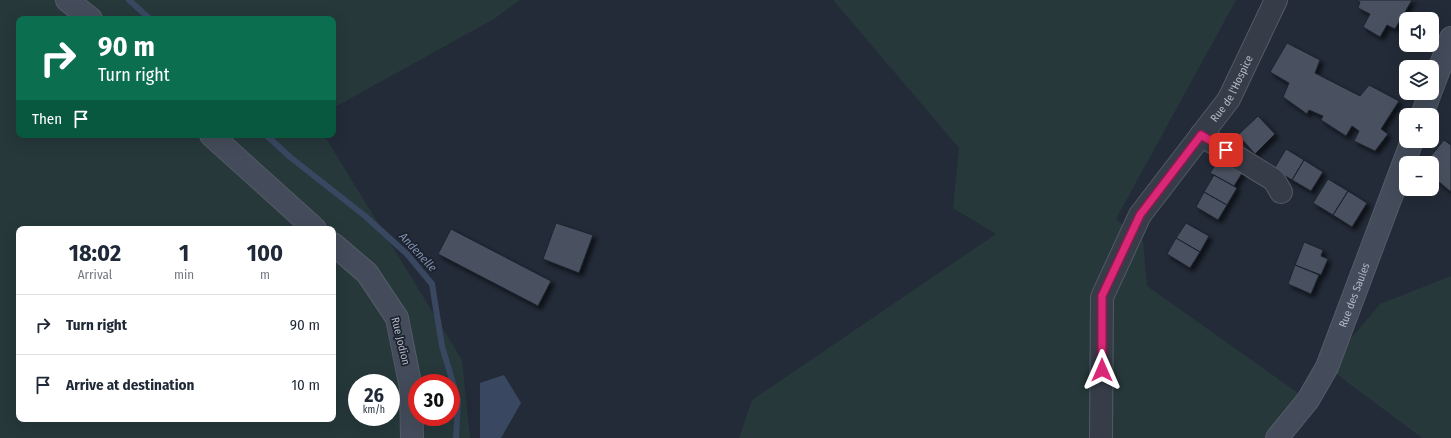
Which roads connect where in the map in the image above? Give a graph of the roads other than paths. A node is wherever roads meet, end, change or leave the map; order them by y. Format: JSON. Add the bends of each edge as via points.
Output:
{"nodes":[{"id":1,"x":67,"y":0,"type":"edge"},
{"id":2,"x":1276,"y":0,"type":"edge"},
{"id":3,"x":86,"y":16,"type":"edge"},
{"id":4,"x":1451,"y":38,"type":"edge"},
{"id":5,"x":1439,"y":70,"type":"edge"},
{"id":6,"x":1201,"y":135,"type":"junction"},
{"id":7,"x":213,"y":138,"type":"edge"},
{"id":8,"x":1409,"y":148,"type":"edge"},
{"id":9,"x":1281,"y":192,"type":"dead end"},
{"id":10,"x":312,"y":226,"type":"edge"},
{"id":11,"x":336,"y":247,"type":"edge"},
{"id":12,"x":412,"y":438,"type":"edge"},
{"id":13,"x":1101,"y":438,"type":"edge"},
{"id":14,"x":1277,"y":438,"type":"edge"}],
"edges":[{"from":1,"to":3,"type":"street"},
{"from":2,"to":6,"type":"street","name":"Rue de l'Hospice","via":[[1229,99]]},
{"from":4,"to":5,"type":"street"},
{"from":6,"to":9,"type":"street","via":[[1274,180]]},
{"from":6,"to":13,"type":"street","name":"Rue de l'Hospice","via":[[1140,215],[1102,296]]},
{"from":7,"to":10,"type":"street"},
{"from":8,"to":14,"type":"street","name":"Rue des Saules","via":[[1327,367],[1308,400]]},
{"from":11,"to":12,"type":"street","name":"Rue Jodion","via":[[367,273],[397,318],[411,388]]}]}
